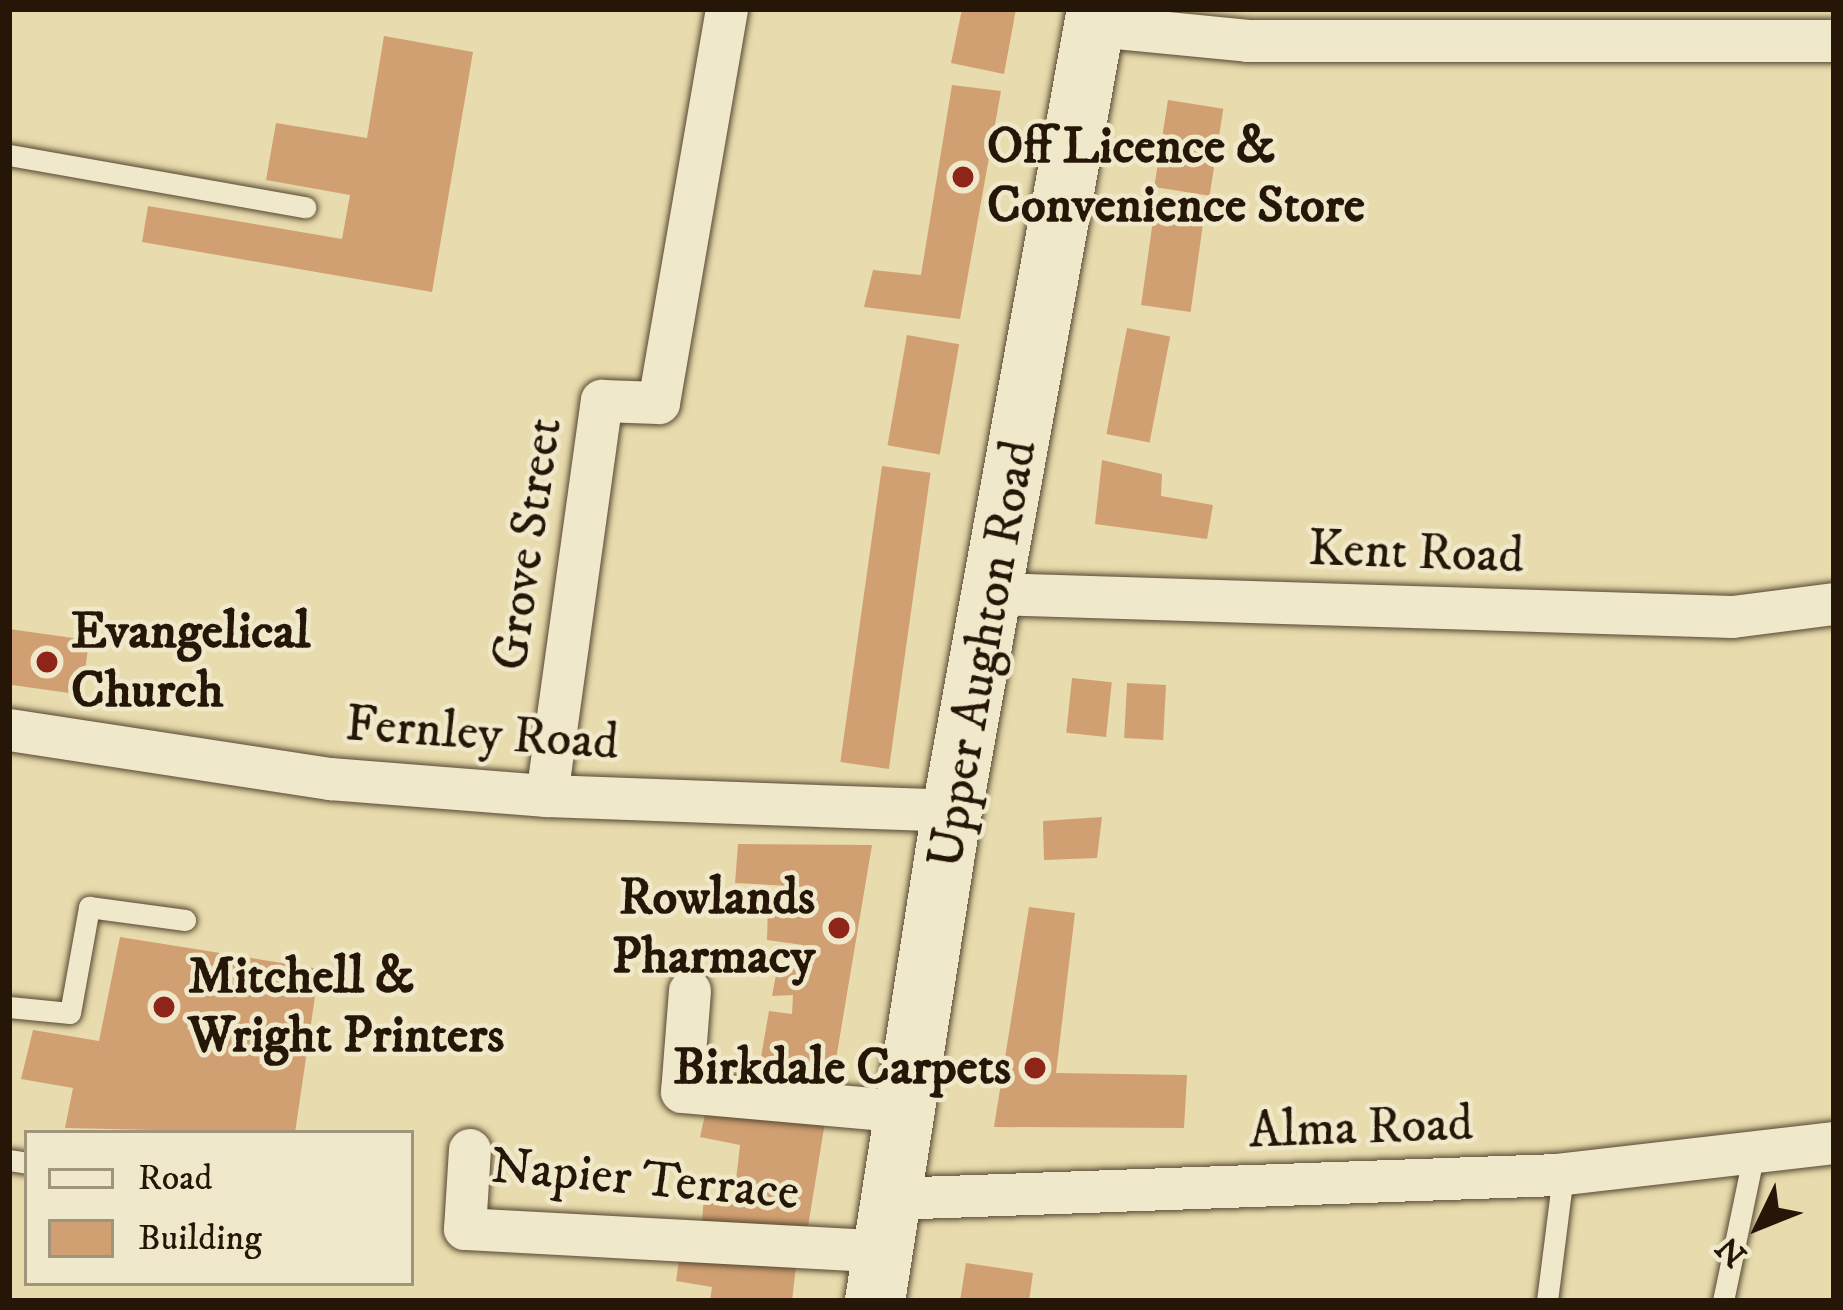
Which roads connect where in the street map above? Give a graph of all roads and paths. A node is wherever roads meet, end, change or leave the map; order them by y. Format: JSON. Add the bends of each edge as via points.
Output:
{"nodes":[{"id":1,"x":727,"y":9,"type":"edge"},
{"id":2,"x":1097,"y":18,"type":"edge"},
{"id":3,"x":1834,"y":41,"type":"edge"},
{"id":4,"x":9,"y":155,"type":"edge"},
{"id":5,"x":304,"y":207,"type":"dead end"},
{"id":6,"x":994,"y":594,"type":"junction"},
{"id":7,"x":1834,"y":604,"type":"edge"},
{"id":8,"x":9,"y":730,"type":"edge"},
{"id":9,"x":547,"y":796,"type":"junction"},
{"id":10,"x":952,"y":811,"type":"junction"},
{"id":11,"x":184,"y":920,"type":"dead end"},
{"id":12,"x":690,"y":991,"type":"dead end"},
{"id":13,"x":9,"y":1007,"type":"edge"},
{"id":14,"x":904,"y":1112,"type":"junction"},
{"id":15,"x":1834,"y":1143,"type":"edge"},
{"id":16,"x":470,"y":1150,"type":"dead end"},
{"id":17,"x":1754,"y":1152,"type":"junction"},
{"id":18,"x":1563,"y":1174,"type":"junction"},
{"id":19,"x":883,"y":1251,"type":"edge"},
{"id":20,"x":1547,"y":1301,"type":"edge"},
{"id":21,"x":1723,"y":1301,"type":"edge"}],
"edges":[{"from":1,"to":9,"type":"street","name":"Grove Street","via":[[658,403],[602,401]]},
{"from":2,"to":3,"type":"street","via":[[1248,41]]},
{"from":2,"to":6,"type":"main road","name":"Upper Aughton Road"},
{"from":4,"to":5,"type":"lane"},
{"from":6,"to":7,"type":"street","name":"Kent Road","via":[[1732,616]]},
{"from":6,"to":10,"type":"main road","name":"Upper Aughton Road"},
{"from":8,"to":9,"type":"street","name":"Fernley Road","via":[[331,779]]},
{"from":9,"to":10,"type":"street","name":"Fernley Road"},
{"from":10,"to":14,"type":"main road","name":"Upper Aughton Road"},
{"from":11,"to":13,"type":"lane","via":[[89,907],[70,1013]]},
{"from":12,"to":14,"type":"street","via":[[682,1091]]},
{"from":14,"to":19,"type":"main road","name":"Upper Aughton Road"},
{"from":15,"to":17,"type":"street","name":"Alma Road"},
{"from":16,"to":19,"type":"street","name":"Napier Terrace","via":[[465,1229]]},
{"from":17,"to":18,"type":"street","name":"Alma Road"},
{"from":17,"to":21,"type":"lane"},
{"from":18,"to":19,"type":"street","name":"Alma Road"},
{"from":18,"to":20,"type":"lane"}]}
